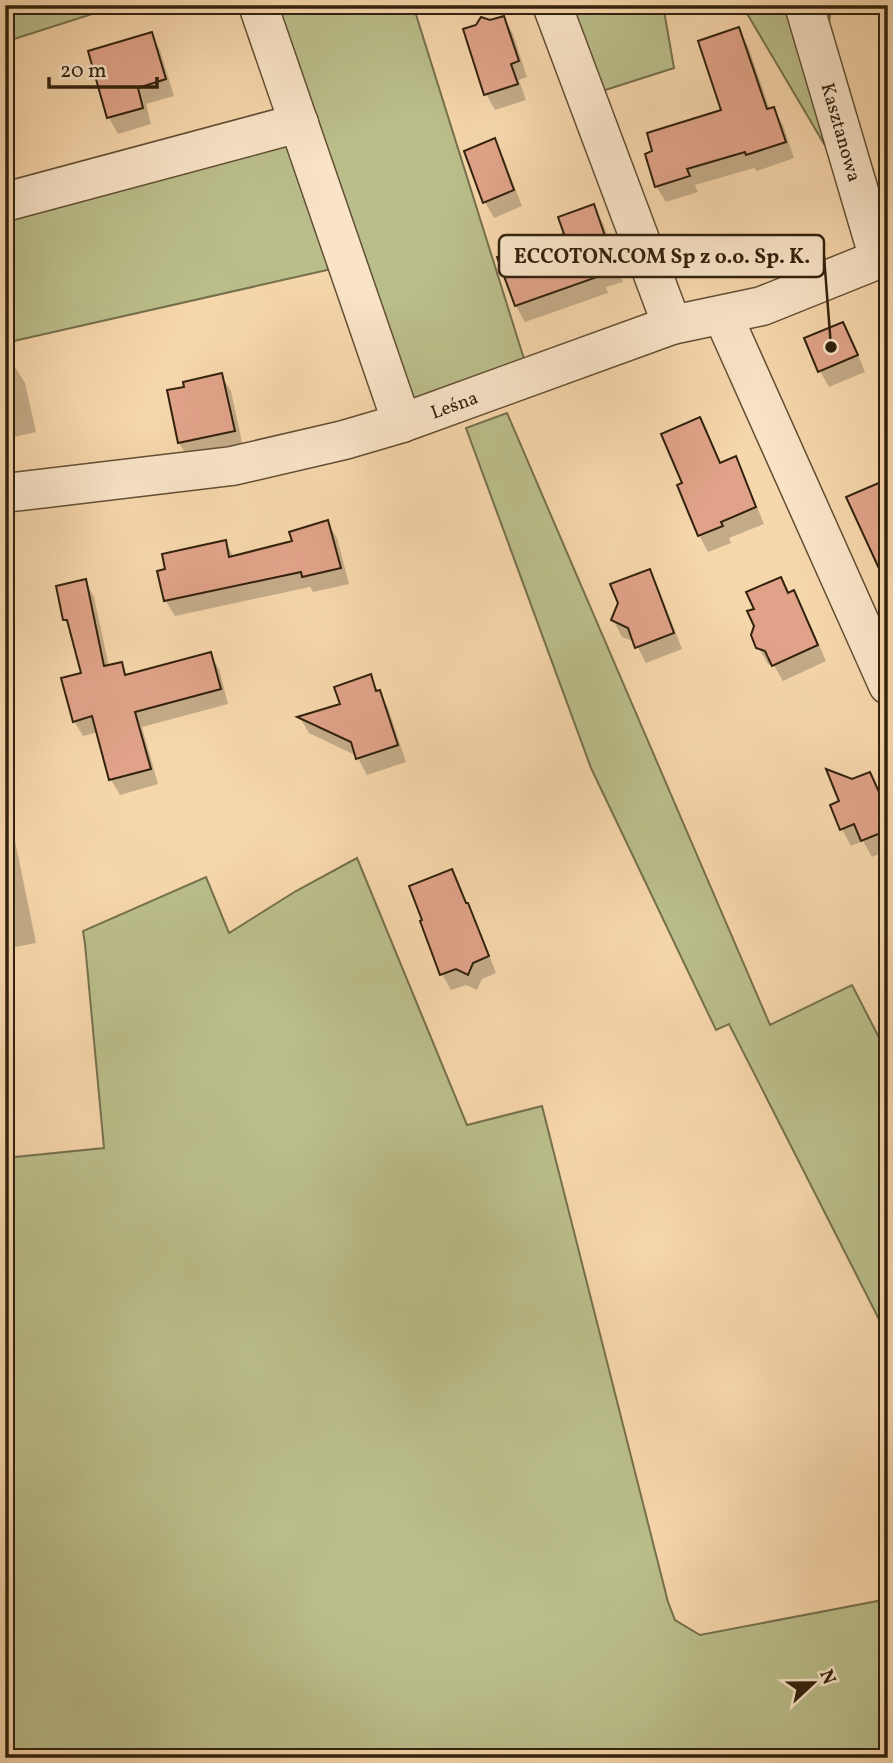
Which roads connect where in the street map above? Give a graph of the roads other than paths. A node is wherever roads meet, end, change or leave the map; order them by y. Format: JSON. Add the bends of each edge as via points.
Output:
{"nodes":[{"id":1,"x":258,"y":5,"type":"edge"},
{"id":2,"x":552,"y":5,"type":"edge"},
{"id":3,"x":804,"y":5,"type":"edge"},
{"id":4,"x":299,"y":123,"type":"junction"},
{"id":5,"x":5,"y":202,"type":"edge"},
{"id":6,"x":884,"y":258,"type":"edge"},
{"id":7,"x":723,"y":316,"type":"junction"},
{"id":8,"x":672,"y":325,"type":"junction"},
{"id":9,"x":402,"y":423,"type":"junction"},
{"id":10,"x":5,"y":493,"type":"edge"},
{"id":11,"x":888,"y":685,"type":"edge"}],
"edges":[{"from":1,"to":4,"type":"street"},
{"from":2,"to":8,"type":"street"},
{"from":3,"to":6,"type":"street","name":"Kasztanowa"},
{"from":4,"to":5,"type":"street"},
{"from":4,"to":9,"type":"street"},
{"from":6,"to":7,"type":"street","name":"Leśna","via":[[762,306]]},
{"from":7,"to":8,"type":"street","name":"Leśna"},
{"from":7,"to":11,"type":"street"},
{"from":8,"to":9,"type":"street","name":"Leśna"},
{"from":9,"to":10,"type":"street","name":"Leśna","via":[[232,466]]}]}
